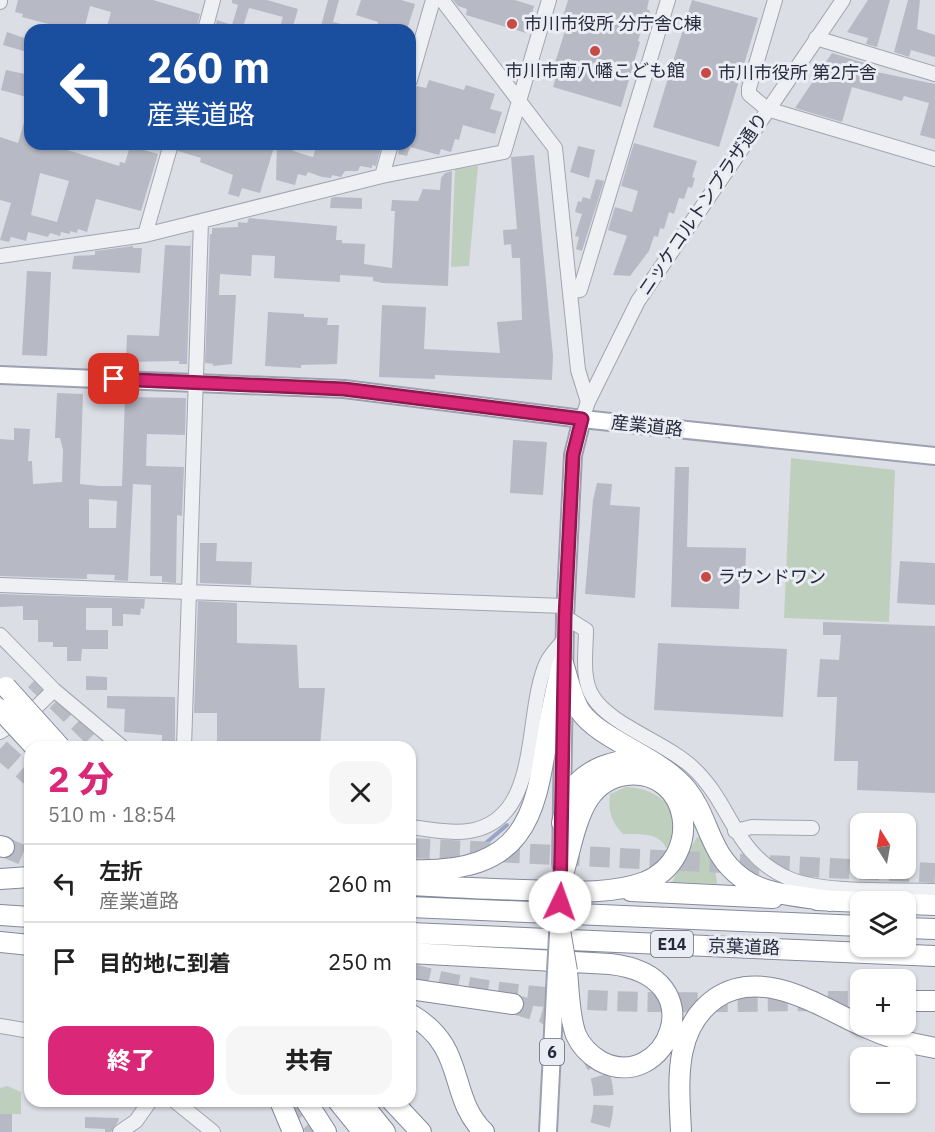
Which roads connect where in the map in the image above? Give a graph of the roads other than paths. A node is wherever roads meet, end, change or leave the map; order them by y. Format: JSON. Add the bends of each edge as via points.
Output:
{"nodes":[{"id":1,"x":213,"y":0,"type":"edge"},
{"id":2,"x":433,"y":0,"type":"edge"},
{"id":3,"x":442,"y":0,"type":"edge"},
{"id":4,"x":549,"y":0,"type":"edge"},
{"id":5,"x":668,"y":0,"type":"edge"},
{"id":6,"x":775,"y":0,"type":"edge"},
{"id":7,"x":843,"y":0,"type":"edge"},
{"id":8,"x":207,"y":24,"type":"edge"},
{"id":9,"x":816,"y":38,"type":"junction"},
{"id":10,"x":416,"y":59,"type":"edge"},
{"id":11,"x":935,"y":74,"type":"edge"},
{"id":12,"x":520,"y":99,"type":"junction"},
{"id":13,"x":767,"y":109,"type":"junction"},
{"id":14,"x":169,"y":150,"type":"edge"},
{"id":15,"x":389,"y":150,"type":"edge"},
{"id":16,"x":935,"y":159,"type":"edge"},
{"id":17,"x":382,"y":176,"type":"junction"},
{"id":18,"x":201,"y":221,"type":"junction"},
{"id":19,"x":145,"y":235,"type":"junction"},
{"id":20,"x":0,"y":256,"type":"edge"},
{"id":21,"x":571,"y":292,"type":"junction"},
{"id":22,"x":0,"y":375,"type":"edge"},
{"id":23,"x":198,"y":382,"type":"junction"},
{"id":24,"x":588,"y":402,"type":"junction"},
{"id":25,"x":582,"y":419,"type":"junction"},
{"id":26,"x":935,"y":456,"type":"edge"},
{"id":27,"x":0,"y":585,"type":"edge"},
{"id":28,"x":189,"y":592,"type":"junction"},
{"id":29,"x":565,"y":611,"type":"junction"},
{"id":30,"x":0,"y":635,"type":"edge"},
{"id":31,"x":564,"y":640,"type":"junction"},
{"id":32,"x":563,"y":663,"type":"junction"},
{"id":33,"x":3,"y":683,"type":"edge"},
{"id":34,"x":54,"y":690,"type":"junction"},
{"id":35,"x":0,"y":709,"type":"edge"},
{"id":36,"x":0,"y":732,"type":"edge"},
{"id":37,"x":29,"y":741,"type":"edge"},
{"id":38,"x":55,"y":741,"type":"edge"},
{"id":39,"x":115,"y":741,"type":"edge"},
{"id":40,"x":184,"y":741,"type":"edge"},
{"id":41,"x":661,"y":766,"type":"junction"},
{"id":42,"x":562,"y":823,"type":"junction"},
{"id":43,"x":416,"y":827,"type":"edge"},
{"id":44,"x":812,"y":828,"type":"dead end"},
{"id":45,"x":735,"y":831,"type":"junction"},
{"id":46,"x":416,"y":870,"type":"edge"},
{"id":47,"x":24,"y":877,"type":"edge"},
{"id":48,"x":0,"y":879,"type":"edge"},
{"id":49,"x":561,"y":880,"type":"junction"},
{"id":50,"x":416,"y":885,"type":"edge"},
{"id":51,"x":0,"y":889,"type":"edge"},
{"id":52,"x":614,"y":889,"type":"junction"},
{"id":53,"x":24,"y":890,"type":"edge"},
{"id":54,"x":935,"y":891,"type":"edge"},
{"id":55,"x":830,"y":901,"type":"junction"},
{"id":56,"x":850,"y":902,"type":"edge"},
{"id":57,"x":916,"y":904,"type":"edge"},
{"id":58,"x":935,"y":905,"type":"edge"},
{"id":59,"x":416,"y":907,"type":"edge"},
{"id":60,"x":0,"y":915,"type":"edge"},
{"id":61,"x":24,"y":916,"type":"edge"},
{"id":62,"x":559,"y":924,"type":"joint"},
{"id":63,"x":850,"y":926,"type":"edge"},
{"id":64,"x":916,"y":928,"type":"edge"},
{"id":65,"x":935,"y":929,"type":"edge"},
{"id":66,"x":416,"y":933,"type":"edge"},
{"id":67,"x":416,"y":953,"type":"edge"},
{"id":68,"x":935,"y":956,"type":"edge"},
{"id":69,"x":561,"y":971,"type":"junction"},
{"id":70,"x":416,"y":990,"type":"edge"},
{"id":71,"x":916,"y":1001,"type":"edge"},
{"id":72,"x":935,"y":1001,"type":"edge"},
{"id":73,"x":513,"y":1004,"type":"tunnel mouth"},
{"id":74,"x":416,"y":1018,"type":"edge"},
{"id":75,"x":0,"y":1026,"type":"edge"},
{"id":76,"x":24,"y":1030,"type":"edge"},
{"id":77,"x":935,"y":1048,"type":"edge"},
{"id":78,"x":146,"y":1107,"type":"edge"},
{"id":79,"x":182,"y":1107,"type":"edge"},
{"id":80,"x":283,"y":1107,"type":"edge"},
{"id":81,"x":310,"y":1107,"type":"edge"},
{"id":82,"x":343,"y":1107,"type":"edge"},
{"id":83,"x":365,"y":1107,"type":"edge"},
{"id":84,"x":398,"y":1107,"type":"edge"},
{"id":85,"x":323,"y":1127,"type":"edge"},
{"id":86,"x":120,"y":1132,"type":"edge"},
{"id":87,"x":213,"y":1132,"type":"edge"},
{"id":88,"x":293,"y":1132,"type":"edge"},
{"id":89,"x":363,"y":1132,"type":"edge"},
{"id":90,"x":385,"y":1132,"type":"edge"},
{"id":91,"x":421,"y":1132,"type":"edge"},
{"id":92,"x":484,"y":1132,"type":"edge"},
{"id":93,"x":548,"y":1132,"type":"edge"},
{"id":94,"x":681,"y":1132,"type":"edge"}],
"edges":[{"from":1,"to":8,"type":"street"},
{"from":2,"to":10,"type":"street"},
{"from":3,"to":12,"type":"street"},
{"from":4,"to":12,"type":"street"},
{"from":5,"to":21,"type":"street","via":[[580,290]]},
{"from":6,"to":13,"type":"street","via":[[749,88],[749,94]]},
{"from":7,"to":9,"type":"street","name":"ニッケコルトンプラザ通り"},
{"from":9,"to":11,"type":"street"},
{"from":9,"to":13,"type":"street","name":"ニッケコルトンプラザ通り"},
{"from":12,"to":17,"type":"street","via":[[504,152]]},
{"from":12,"to":21,"type":"street","via":[[555,148]]},
{"from":13,"to":16,"type":"street"},
{"from":13,"to":24,"type":"street","name":"ニッケコルトンプラザ通り","via":[[638,300]]},
{"from":14,"to":19,"type":"street"},
{"from":15,"to":17,"type":"street"},
{"from":17,"to":18,"type":"street"},
{"from":18,"to":19,"type":"street"},
{"from":18,"to":23,"type":"street"},
{"from":19,"to":20,"type":"street"},
{"from":21,"to":24,"type":"street","via":[[578,370]]},
{"from":22,"to":23,"type":"main road","name":"産業道路"},
{"from":23,"to":25,"type":"main road","name":"産業道路","via":[[344,389]]},
{"from":23,"to":28,"type":"street"},
{"from":24,"to":25,"type":"street","name":"ニッケコルトンプラザ通り"},
{"from":25,"to":26,"type":"main road","name":"産業道路"},
{"from":25,"to":29,"type":"main road","via":[[573,455]]},
{"from":27,"to":28,"type":"street"},
{"from":28,"to":29,"type":"street"},
{"from":28,"to":40,"type":"street"},
{"from":29,"to":31,"type":"main road"},
{"from":29,"to":45,"type":"street","via":[[586,630],[587,684],[598,705],[694,768],[716,794]]},
{"from":30,"to":34,"type":"street"},
{"from":31,"to":32,"type":"main road"},
{"from":31,"to":43,"type":"street","via":[[546,664],[522,786],[514,802],[491,823],[471,831]]},
{"from":32,"to":41,"type":"highway","via":[[577,705],[588,720]]},
{"from":32,"to":42,"type":"main road"},
{"from":32,"to":46,"type":"highway","via":[[536,800],[518,835],[483,862],[448,870]]},
{"from":33,"to":38,"type":"highway","bridge":true},
{"from":34,"to":36,"type":"street","via":[[28,715]]},
{"from":34,"to":39,"type":"street"},
{"from":35,"to":37,"type":"highway","bridge":true},
{"from":41,"to":42,"type":"highway","via":[[633,760],[592,771],[568,799]]},
{"from":41,"to":55,"type":"highway","via":[[688,791],[716,850],[738,875],[771,891]]},
{"from":42,"to":49,"type":"main road"},
{"from":44,"to":45,"type":"street","via":[[752,827]]},
{"from":45,"to":54,"type":"street","via":[[762,862],[793,880],[830,887]]},
{"from":47,"to":48,"type":"highway"},
{"from":49,"to":52,"type":"highway","via":[[585,807],[596,789],[620,776],[648,777],[665,787],[678,802],[684,824],[683,844],[673,861],[656,876]]},
{"from":49,"to":62,"type":"main road","bridge":true},
{"from":50,"to":52,"type":"highway","via":[[582,892]]},
{"from":51,"to":53,"type":"highway"},
{"from":52,"to":55,"type":"highway"},
{"from":55,"to":56,"type":"highway"},
{"from":57,"to":58,"type":"highway"},
{"from":59,"to":63,"type":"highway","name":"京葉道路","number":"E14"},
{"from":60,"to":61,"type":"highway"},
{"from":62,"to":69,"type":"highway","bridge":true},
{"from":64,"to":65,"type":"highway"},
{"from":66,"to":68,"type":"highway","name":"京葉道路","number":"E14"},
{"from":67,"to":69,"type":"highway","via":[[610,964],[638,969],[661,985],[669,999],[672,1022],[661,1049],[632,1066],[613,1066],[594,1058],[575,1033]]},
{"from":69,"to":93,"type":"main road","number":"6"},
{"from":70,"to":73,"type":"highway"},
{"from":71,"to":72,"type":"highway"},
{"from":74,"to":92,"type":"highway","via":[[429,1027],[447,1050],[468,1108]]},
{"from":75,"to":76,"type":"street"},
{"from":77,"to":94,"type":"highway","via":[[879,1033],[782,990],[756,986],[732,990],[706,1006],[688,1030],[680,1070]]},
{"from":78,"to":86,"type":"street","via":[[136,1121]]},
{"from":79,"to":87,"type":"street"},
{"from":80,"to":88,"type":"highway"},
{"from":81,"to":85,"type":"highway"},
{"from":82,"to":89,"type":"highway"},
{"from":83,"to":90,"type":"highway"},
{"from":84,"to":91,"type":"highway"}]}
